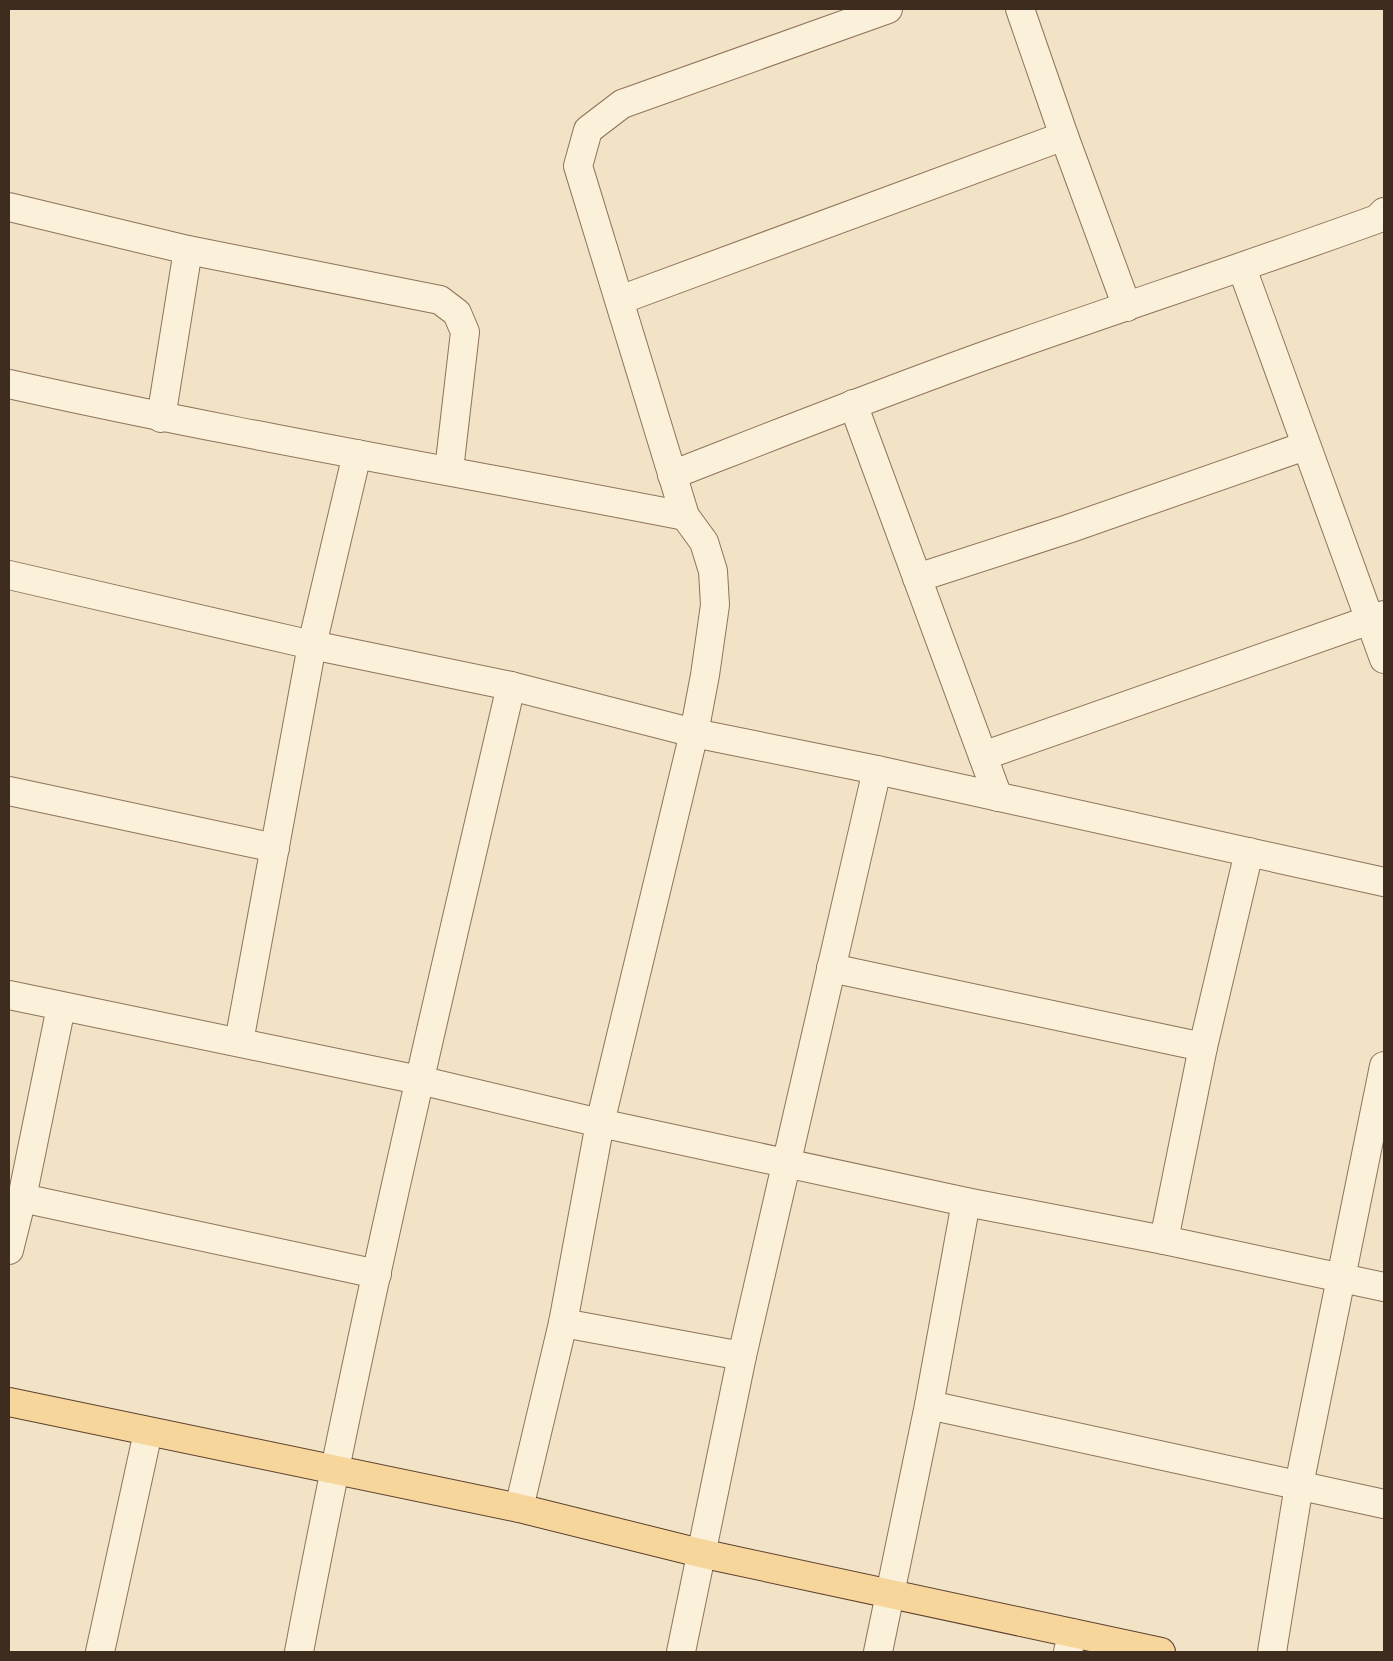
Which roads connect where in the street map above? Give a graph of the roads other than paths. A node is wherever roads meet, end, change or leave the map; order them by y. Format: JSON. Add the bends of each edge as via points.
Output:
{"nodes":[{"id":1,"x":888,"y":9,"type":"edge"},
{"id":2,"x":1020,"y":9,"type":"edge"},
{"id":3,"x":1064,"y":136,"type":"junction"},
{"id":4,"x":9,"y":207,"type":"edge"},
{"id":5,"x":1384,"y":212,"type":"edge"},
{"id":6,"x":188,"y":250,"type":"junction"},
{"id":7,"x":1242,"y":268,"type":"junction"},
{"id":8,"x":620,"y":300,"type":"junction"},
{"id":9,"x":1127,"y":307,"type":"junction"},
{"id":10,"x":9,"y":384,"type":"edge"},
{"id":11,"x":853,"y":404,"type":"junction"},
{"id":12,"x":161,"y":418,"type":"junction"},
{"id":13,"x":1305,"y":446,"type":"junction"},
{"id":14,"x":357,"y":454,"type":"junction"},
{"id":15,"x":449,"y":470,"type":"junction"},
{"id":16,"x":672,"y":475,"type":"junction"},
{"id":17,"x":685,"y":516,"type":"junction"},
{"id":18,"x":9,"y":575,"type":"edge"},
{"id":19,"x":917,"y":578,"type":"junction"},
{"id":20,"x":1377,"y":618,"type":"edge"},
{"id":21,"x":312,"y":645,"type":"junction"},
{"id":22,"x":1384,"y":660,"type":"edge"},
{"id":23,"x":510,"y":686,"type":"junction"},
{"id":24,"x":694,"y":733,"type":"junction"},
{"id":25,"x":983,"y":756,"type":"junction"},
{"id":26,"x":877,"y":770,"type":"junction"},
{"id":27,"x":9,"y":791,"type":"edge"},
{"id":28,"x":998,"y":797,"type":"junction"},
{"id":29,"x":275,"y":848,"type":"junction"},
{"id":30,"x":1249,"y":852,"type":"junction"},
{"id":31,"x":1384,"y":882,"type":"edge"},
{"id":32,"x":831,"y":968,"type":"junction"},
{"id":33,"x":9,"y":995,"type":"edge"},
{"id":34,"x":61,"y":1007,"type":"junction"},
{"id":35,"x":239,"y":1042,"type":"junction"},
{"id":36,"x":1202,"y":1047,"type":"junction"},
{"id":37,"x":1384,"y":1072,"type":"edge"},
{"id":38,"x":419,"y":1080,"type":"junction"},
{"id":39,"x":600,"y":1123,"type":"junction"},
{"id":40,"x":785,"y":1163,"type":"junction"},
{"id":41,"x":22,"y":1198,"type":"junction"},
{"id":42,"x":966,"y":1202,"type":"junction"},
{"id":43,"x":1164,"y":1240,"type":"junction"},
{"id":44,"x":9,"y":1250,"type":"edge"},
{"id":45,"x":377,"y":1274,"type":"junction"},
{"id":46,"x":1342,"y":1277,"type":"junction"},
{"id":47,"x":1384,"y":1287,"type":"edge"},
{"id":48,"x":563,"y":1323,"type":"junction"},
{"id":49,"x":742,"y":1356,"type":"junction"},
{"id":50,"x":9,"y":1402,"type":"edge"},
{"id":51,"x":929,"y":1405,"type":"junction"},
{"id":52,"x":148,"y":1432,"type":"junction"},
{"id":53,"x":334,"y":1469,"type":"junction"},
{"id":54,"x":1299,"y":1485,"type":"junction"},
{"id":55,"x":1384,"y":1504,"type":"edge"},
{"id":56,"x":519,"y":1508,"type":"junction"},
{"id":57,"x":700,"y":1553,"type":"junction"},
{"id":58,"x":889,"y":1594,"type":"junction"},
{"id":59,"x":1070,"y":1643,"type":"edge"},
{"id":60,"x":100,"y":1652,"type":"edge"},
{"id":61,"x":299,"y":1652,"type":"edge"},
{"id":62,"x":681,"y":1652,"type":"edge"},
{"id":63,"x":878,"y":1652,"type":"edge"},
{"id":64,"x":1161,"y":1652,"type":"edge"},
{"id":65,"x":1272,"y":1652,"type":"edge"}],
"edges":[{"from":1,"to":8,"type":"street","via":[[622,104],[588,130],[578,166]]},
{"from":2,"to":3,"type":"street"},
{"from":3,"to":8,"type":"street"},
{"from":3,"to":9,"type":"street"},
{"from":4,"to":6,"type":"street"},
{"from":5,"to":7,"type":"street","via":[[1377,219]]},
{"from":6,"to":12,"type":"street"},
{"from":6,"to":15,"type":"street","via":[[440,300],[457,312],[465,332]]},
{"from":7,"to":9,"type":"street"},
{"from":7,"to":13,"type":"street"},
{"from":8,"to":16,"type":"street"},
{"from":9,"to":11,"type":"street"},
{"from":10,"to":12,"type":"street"},
{"from":11,"to":16,"type":"street"},
{"from":11,"to":19,"type":"street"},
{"from":12,"to":14,"type":"street"},
{"from":13,"to":19,"type":"street"},
{"from":13,"to":20,"type":"street"},
{"from":14,"to":15,"type":"street"},
{"from":14,"to":21,"type":"street"},
{"from":15,"to":17,"type":"street"},
{"from":16,"to":17,"type":"street"},
{"from":17,"to":24,"type":"street","via":[[704,542],[713,571],[715,605]]},
{"from":18,"to":21,"type":"street"},
{"from":19,"to":25,"type":"street"},
{"from":20,"to":22,"type":"street"},
{"from":20,"to":25,"type":"street"},
{"from":21,"to":23,"type":"street"},
{"from":21,"to":29,"type":"street"},
{"from":23,"to":24,"type":"street"},
{"from":23,"to":38,"type":"street"},
{"from":24,"to":26,"type":"street"},
{"from":24,"to":39,"type":"street"},
{"from":25,"to":28,"type":"street"},
{"from":26,"to":28,"type":"street"},
{"from":26,"to":32,"type":"street"},
{"from":27,"to":29,"type":"street"},
{"from":28,"to":30,"type":"street"},
{"from":29,"to":35,"type":"street"},
{"from":30,"to":31,"type":"street"},
{"from":30,"to":36,"type":"street"},
{"from":32,"to":36,"type":"street"},
{"from":32,"to":40,"type":"street"},
{"from":33,"to":34,"type":"street"},
{"from":34,"to":35,"type":"street"},
{"from":34,"to":41,"type":"street"},
{"from":35,"to":38,"type":"street"},
{"from":36,"to":43,"type":"street"},
{"from":37,"to":46,"type":"street"},
{"from":38,"to":39,"type":"street"},
{"from":38,"to":45,"type":"street"},
{"from":39,"to":40,"type":"street"},
{"from":39,"to":48,"type":"street"},
{"from":40,"to":42,"type":"street"},
{"from":40,"to":49,"type":"street"},
{"from":41,"to":44,"type":"street"},
{"from":41,"to":45,"type":"street"},
{"from":42,"to":43,"type":"street"},
{"from":42,"to":51,"type":"street"},
{"from":43,"to":46,"type":"street"},
{"from":45,"to":53,"type":"street"},
{"from":46,"to":47,"type":"street"},
{"from":46,"to":54,"type":"street"},
{"from":48,"to":49,"type":"street"},
{"from":48,"to":56,"type":"street"},
{"from":49,"to":57,"type":"street"},
{"from":50,"to":52,"type":"main road"},
{"from":51,"to":54,"type":"street"},
{"from":51,"to":58,"type":"street"},
{"from":52,"to":53,"type":"main road"},
{"from":52,"to":60,"type":"street"},
{"from":53,"to":56,"type":"main road"},
{"from":53,"to":61,"type":"street"},
{"from":54,"to":55,"type":"street"},
{"from":54,"to":65,"type":"street"},
{"from":56,"to":57,"type":"main road"},
{"from":57,"to":58,"type":"main road"},
{"from":57,"to":62,"type":"street"},
{"from":58,"to":59,"type":"main road"},
{"from":58,"to":63,"type":"street"},
{"from":59,"to":64,"type":"main road"}]}
